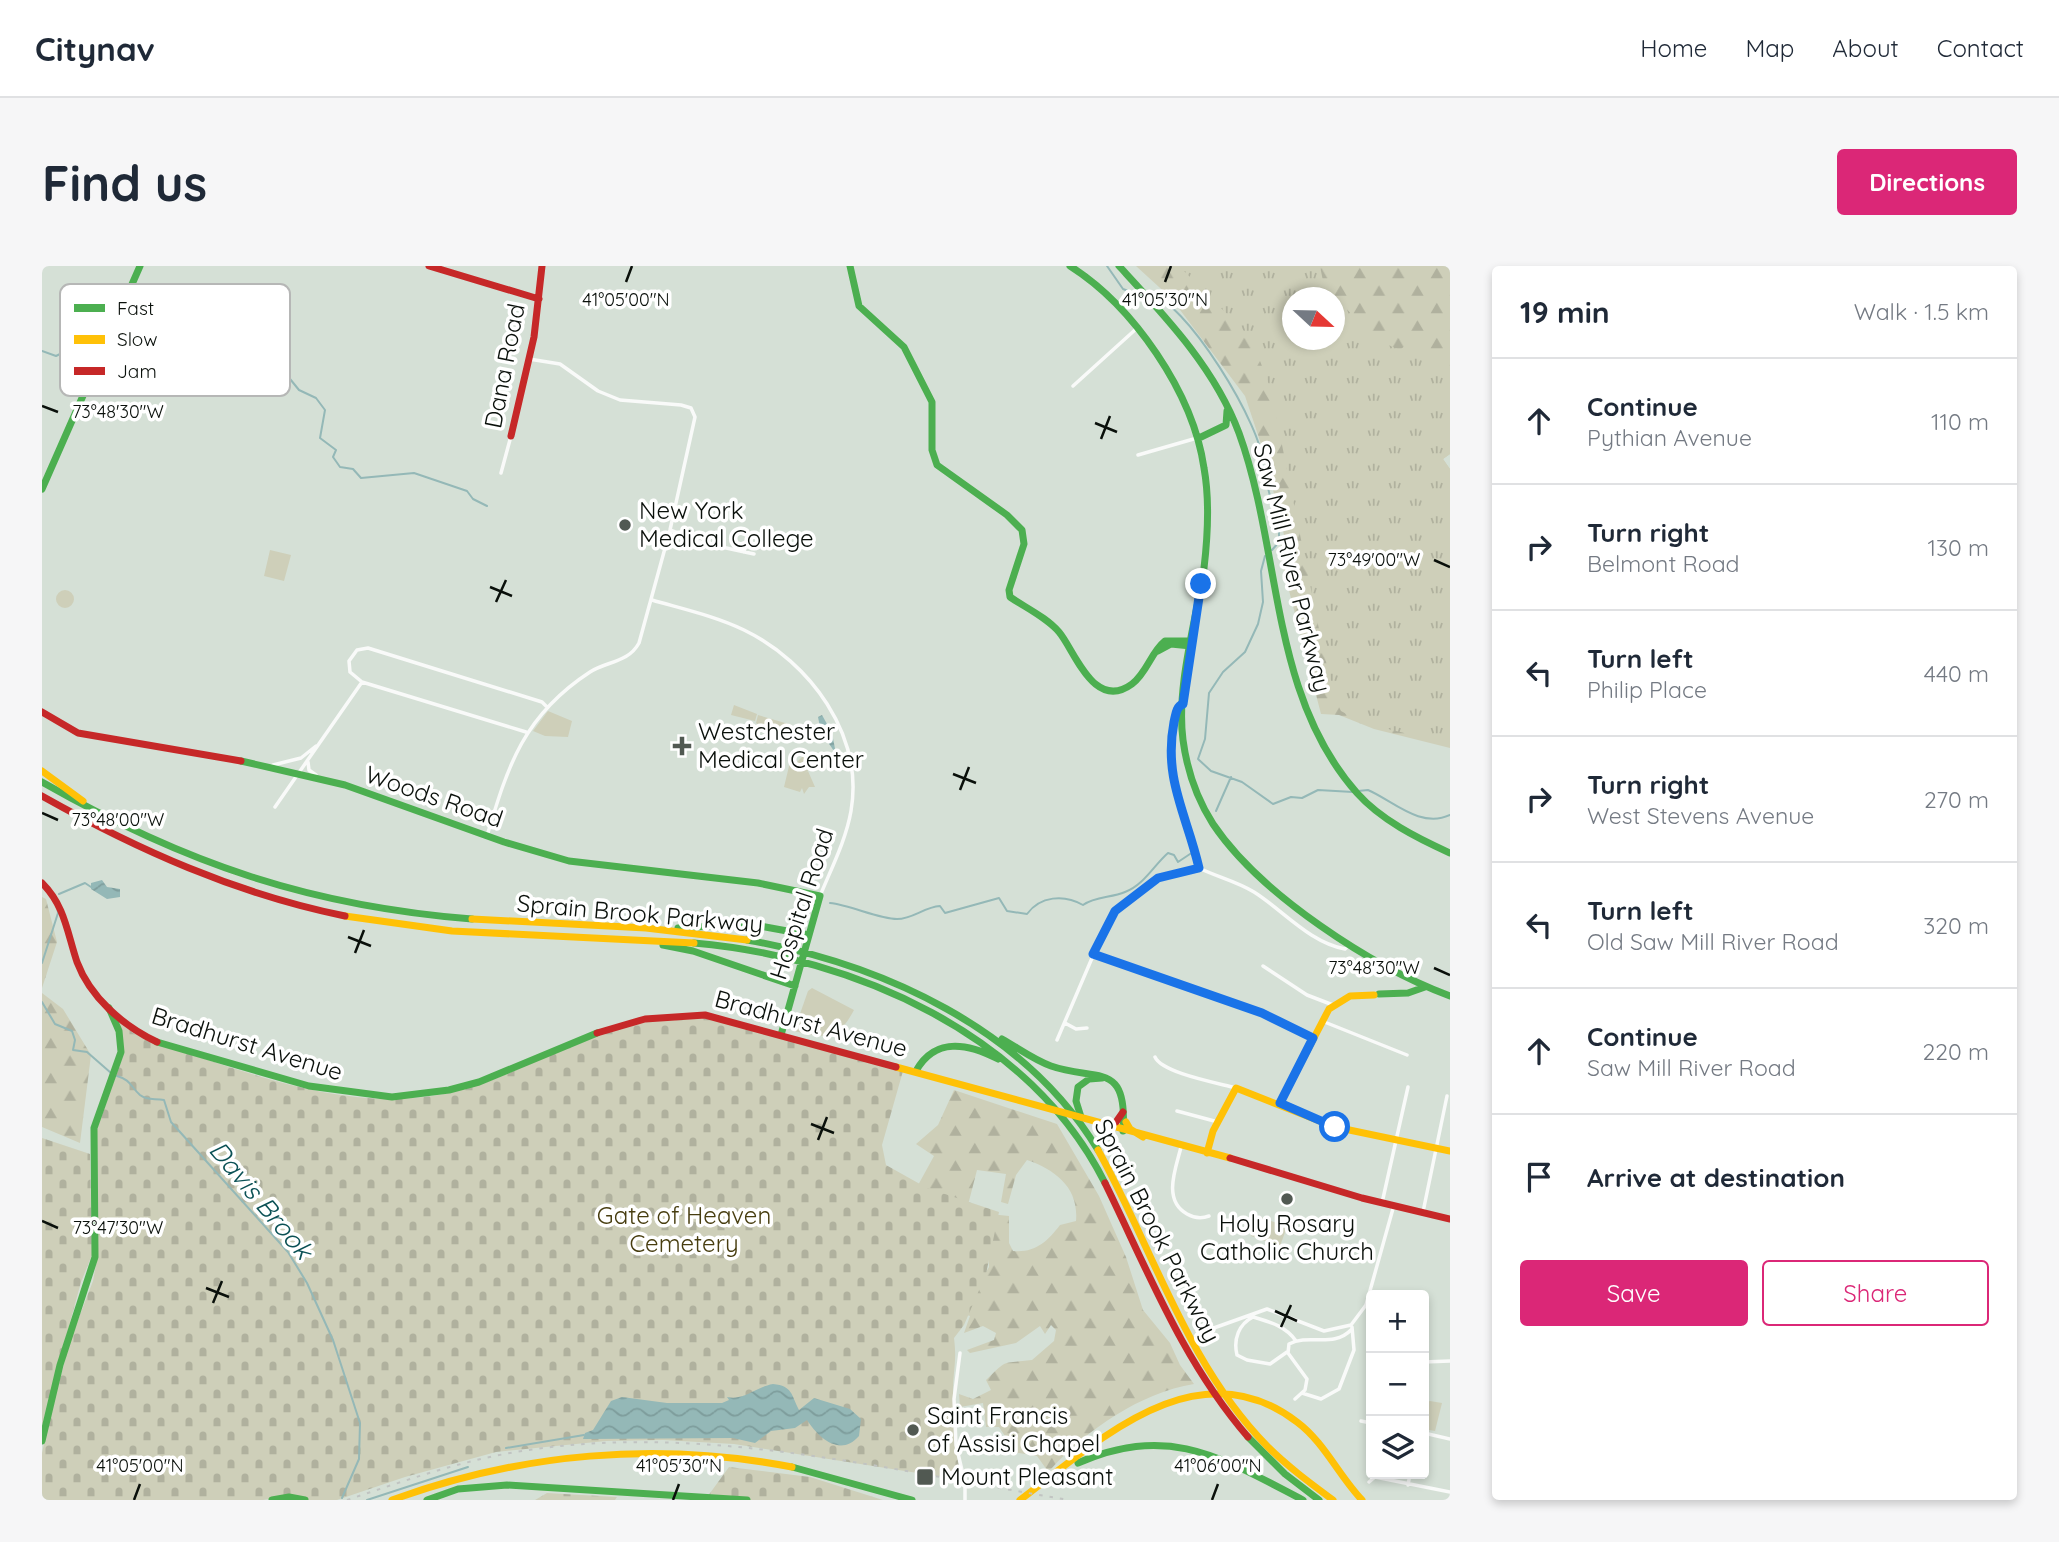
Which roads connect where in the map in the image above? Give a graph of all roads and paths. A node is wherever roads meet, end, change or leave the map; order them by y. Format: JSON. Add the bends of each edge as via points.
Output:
{"nodes":[{"id":1,"x":140,"y":266,"type":"edge"},
{"id":2,"x":429,"y":266,"type":"edge"},
{"id":3,"x":542,"y":266,"type":"edge"},
{"id":4,"x":850,"y":266,"type":"edge"},
{"id":5,"x":1070,"y":266,"type":"edge"},
{"id":6,"x":1119,"y":266,"type":"edge"},
{"id":7,"x":1125,"y":266,"type":"edge"},
{"id":8,"x":132,"y":284,"type":"edge"},
{"id":9,"x":1149,"y":296,"type":"junction"},
{"id":10,"x":538,"y":299,"type":"junction"},
{"id":11,"x":1138,"y":327,"type":"junction"},
{"id":12,"x":529,"y":359,"type":"junction"},
{"id":13,"x":1073,"y":386,"type":"dead end"},
{"id":14,"x":1221,"y":394,"type":"junction"},
{"id":15,"x":83,"y":396,"type":"edge"},
{"id":16,"x":511,"y":436,"type":"joint"},
{"id":17,"x":1199,"y":438,"type":"junction"},
{"id":18,"x":1138,"y":455,"type":"dead end"},
{"id":19,"x":1246,"y":455,"type":"junction"},
{"id":20,"x":501,"y":473,"type":"dead end"},
{"id":21,"x":42,"y":489,"type":"edge"},
{"id":22,"x":670,"y":530,"type":"junction"},
{"id":23,"x":747,"y":540,"type":"dead end"},
{"id":24,"x":1271,"y":551,"type":"junction"},
{"id":25,"x":744,"y":552,"type":"junction"},
{"id":26,"x":754,"y":554,"type":"dead end"},
{"id":27,"x":652,"y":600,"type":"junction"},
{"id":28,"x":1191,"y":644,"type":"junction"},
{"id":29,"x":362,"y":682,"type":"junction"},
{"id":30,"x":1183,"y":704,"type":"junction"},
{"id":31,"x":547,"y":707,"type":"junction"},
{"id":32,"x":42,"y":712,"type":"edge"},
{"id":33,"x":526,"y":732,"type":"junction"},
{"id":34,"x":320,"y":743,"type":"junction"},
{"id":35,"x":309,"y":759,"type":"junction"},
{"id":36,"x":257,"y":765,"type":"junction"},
{"id":37,"x":42,"y":771,"type":"edge"},
{"id":38,"x":299,"y":773,"type":"junction"},
{"id":39,"x":321,"y":778,"type":"junction"},
{"id":40,"x":42,"y":782,"type":"edge"},
{"id":41,"x":42,"y":796,"type":"edge"},
{"id":42,"x":275,"y":807,"type":"dead end"},
{"id":43,"x":112,"y":821,"type":"junction"},
{"id":44,"x":487,"y":836,"type":"junction"},
{"id":45,"x":1450,"y":850,"type":"edge"},
{"id":46,"x":1199,"y":868,"type":"junction"},
{"id":47,"x":42,"y":883,"type":"edge"},
{"id":48,"x":820,"y":897,"type":"junction"},
{"id":49,"x":652,"y":930,"type":"junction"},
{"id":50,"x":809,"y":936,"type":"junction"},
{"id":51,"x":639,"y":940,"type":"junction"},
{"id":52,"x":1349,"y":945,"type":"junction"},
{"id":53,"x":1093,"y":954,"type":"junction"},
{"id":54,"x":1263,"y":966,"type":"dead end"},
{"id":55,"x":795,"y":984,"type":"junction"},
{"id":56,"x":1425,"y":987,"type":"junction"},
{"id":57,"x":1450,"y":996,"type":"edge"},
{"id":58,"x":1333,"y":1005,"type":"junction"},
{"id":59,"x":109,"y":1007,"type":"junction"},
{"id":60,"x":1322,"y":1021,"type":"junction"},
{"id":61,"x":1065,"y":1023,"type":"junction"},
{"id":62,"x":976,"y":1027,"type":"junction"},
{"id":63,"x":1087,"y":1028,"type":"dead end"},
{"id":64,"x":781,"y":1035,"type":"junction"},
{"id":65,"x":1313,"y":1038,"type":"junction"},
{"id":66,"x":1057,"y":1040,"type":"dead end"},
{"id":67,"x":1407,"y":1055,"type":"dead end"},
{"id":68,"x":1156,"y":1057,"type":"dead end"},
{"id":69,"x":916,"y":1071,"type":"junction"},
{"id":70,"x":1028,"y":1078,"type":"junction"},
{"id":71,"x":1408,"y":1087,"type":"dead end"},
{"id":72,"x":1236,"y":1088,"type":"junction"},
{"id":73,"x":1447,"y":1096,"type":"dead end"},
{"id":74,"x":1280,"y":1103,"type":"junction"},
{"id":75,"x":1177,"y":1111,"type":"dead end"},
{"id":76,"x":1124,"y":1114,"type":"junction"},
{"id":77,"x":1218,"y":1122,"type":"junction"},
{"id":78,"x":1100,"y":1125,"type":"junction"},
{"id":79,"x":1086,"y":1130,"type":"junction"},
{"id":80,"x":1121,"y":1131,"type":"junction"},
{"id":81,"x":1143,"y":1137,"type":"junction"},
{"id":82,"x":1395,"y":1140,"type":"junction"},
{"id":83,"x":1181,"y":1147,"type":"junction"},
{"id":84,"x":1435,"y":1148,"type":"junction"},
{"id":85,"x":1450,"y":1152,"type":"edge"},
{"id":86,"x":1207,"y":1153,"type":"junction"},
{"id":87,"x":1382,"y":1203,"type":"junction"},
{"id":88,"x":1394,"y":1205,"type":"junction"},
{"id":89,"x":1423,"y":1212,"type":"junction"},
{"id":90,"x":1209,"y":1216,"type":"dead end"},
{"id":91,"x":1450,"y":1219,"type":"edge"},
{"id":92,"x":1352,"y":1327,"type":"junction"},
{"id":93,"x":1211,"y":1329,"type":"dead end"},
{"id":94,"x":1296,"y":1341,"type":"junction"},
{"id":95,"x":1287,"y":1352,"type":"junction"},
{"id":96,"x":960,"y":1353,"type":"dead end"},
{"id":97,"x":1450,"y":1361,"type":"edge"},
{"id":98,"x":1429,"y":1362,"type":"edge"},
{"id":99,"x":1302,"y":1393,"type":"junction"},
{"id":100,"x":1295,"y":1399,"type":"dead end"},
{"id":101,"x":1361,"y":1421,"type":"dead end"},
{"id":102,"x":1366,"y":1422,"type":"edge"},
{"id":103,"x":1429,"y":1434,"type":"edge"},
{"id":104,"x":1450,"y":1439,"type":"edge"},
{"id":105,"x":42,"y":1441,"type":"edge"},
{"id":106,"x":1373,"y":1479,"type":"edge"},
{"id":107,"x":1383,"y":1479,"type":"edge"},
{"id":108,"x":1409,"y":1479,"type":"edge"},
{"id":109,"x":1369,"y":1482,"type":"dead end"},
{"id":110,"x":1408,"y":1485,"type":"junction"},
{"id":111,"x":1450,"y":1485,"type":"edge"},
{"id":112,"x":1037,"y":1490,"type":"junction"},
{"id":113,"x":1449,"y":1492,"type":"edge"},
{"id":114,"x":272,"y":1500,"type":"edge"},
{"id":115,"x":305,"y":1500,"type":"edge"},
{"id":116,"x":392,"y":1500,"type":"edge"},
{"id":117,"x":402,"y":1500,"type":"edge"},
{"id":118,"x":427,"y":1500,"type":"edge"},
{"id":119,"x":747,"y":1500,"type":"edge"},
{"id":120,"x":895,"y":1500,"type":"edge"},
{"id":121,"x":912,"y":1500,"type":"edge"},
{"id":122,"x":965,"y":1500,"type":"edge"},
{"id":123,"x":1020,"y":1500,"type":"edge"},
{"id":124,"x":1026,"y":1500,"type":"edge"},
{"id":125,"x":1303,"y":1500,"type":"edge"},
{"id":126,"x":1319,"y":1500,"type":"edge"},
{"id":127,"x":1333,"y":1500,"type":"edge"},
{"id":128,"x":1362,"y":1500,"type":"edge"}],
"edges":[{"from":1,"to":8,"type":"main road"},
{"from":2,"to":10,"type":"main road"},
{"from":3,"to":10,"type":"main road","name":"Dana Road"},
{"from":4,"to":28,"type":"main road","via":[[859,306],[904,347],[932,402],[932,450],[937,465],[1022,530],[1024,544],[1010,597],[1058,630],[1081,672],[1108,689],[1132,684],[1157,651],[1171,644]]},
{"from":5,"to":11,"type":"main road","via":[[1107,293]]},
{"from":6,"to":9,"type":"main road","name":"Saw Mill River Parkway"},
{"from":7,"to":9,"type":"main road","name":"Saw Mill River Parkway"},
{"from":9,"to":14,"type":"main road","name":"Saw Mill River Parkway"},
{"from":9,"to":24,"type":"main road","name":"Saw Mill River Parkway","via":[[1204,359],[1231,404],[1251,453]]},
{"from":10,"to":12,"type":"main road","name":"Dana Road"},
{"from":11,"to":13,"type":"street"},
{"from":11,"to":17,"type":"main road","via":[[1182,397]]},
{"from":12,"to":16,"type":"main road","name":"Dana Road"},
{"from":12,"to":22,"type":"street","via":[[559,364],[612,397],[691,408],[694,422]]},
{"from":14,"to":17,"type":"main road","via":[[1228,421]]},
{"from":14,"to":19,"type":"main road","name":"Saw Mill River Parkway"},
{"from":15,"to":21,"type":"main road"},
{"from":16,"to":20,"type":"street","name":"Dana Road"},
{"from":17,"to":18,"type":"street"},
{"from":17,"to":19,"type":"main road","via":[[1231,431]]},
{"from":17,"to":28,"type":"main road","via":[[1208,476],[1210,522]]},
{"from":19,"to":24,"type":"main road","name":"Saw Mill River Parkway"},
{"from":22,"to":25,"type":"street"},
{"from":22,"to":27,"type":"street"},
{"from":23,"to":25,"type":"street"},
{"from":24,"to":45,"type":"main road","name":"Saw Mill River Parkway","via":[[1305,704],[1326,752],[1358,791]]},
{"from":25,"to":26,"type":"street"},
{"from":27,"to":31,"type":"street","via":[[635,650],[602,665]]},
{"from":27,"to":48,"type":"street","name":"Hospital Road","via":[[716,618],[752,634],[790,660],[827,704],[849,754],[853,788],[848,825]]},
{"from":28,"to":30,"type":"main road"},
{"from":29,"to":31,"type":"street","via":[[350,672],[349,661],[357,650],[368,648]]},
{"from":29,"to":33,"type":"street"},
{"from":29,"to":34,"type":"street"},
{"from":30,"to":46,"type":"street","via":[[1178,706],[1173,728],[1171,774]]},
{"from":30,"to":52,"type":"main road","via":[[1190,771],[1218,832],[1263,881]]},
{"from":31,"to":33,"type":"street"},
{"from":32,"to":36,"type":"main road","name":"Woods Road","via":[[78,733]]},
{"from":33,"to":44,"type":"street","via":[[510,762]]},
{"from":34,"to":35,"type":"street"},
{"from":34,"to":36,"type":"street","via":[[291,762]]},
{"from":35,"to":38,"type":"street"},
{"from":35,"to":39,"type":"street","via":[[309,770]]},
{"from":36,"to":38,"type":"main road","name":"Woods Road"},
{"from":37,"to":43,"type":"main road"},
{"from":38,"to":39,"type":"main road","name":"Woods Road"},
{"from":38,"to":42,"type":"street"},
{"from":39,"to":44,"type":"main road","name":"Woods Road"},
{"from":40,"to":43,"type":"main road","name":"Sprain Brook Parkway"},
{"from":41,"to":51,"type":"main road","name":"Sprain Brook Parkway","via":[[168,862],[240,889],[326,913],[439,931]]},
{"from":43,"to":49,"type":"main road","name":"Sprain Brook Parkway","via":[[216,868],[340,903],[429,916]]},
{"from":44,"to":48,"type":"main road","name":"Woods Road","via":[[591,866],[766,885]]},
{"from":46,"to":52,"type":"street","via":[[1241,884],[1315,937],[1340,948]]},
{"from":46,"to":53,"type":"street","via":[[1158,878],[1115,911]]},
{"from":47,"to":59,"type":"main road","name":"Bradhurst Avenue","via":[[65,914],[82,974]]},
{"from":48,"to":50,"type":"main road","name":"Hospital Road"},
{"from":49,"to":50,"type":"main road","via":[[742,923]]},
{"from":49,"to":62,"type":"main road","name":"Sprain Brook Parkway","via":[[747,940],[822,958],[905,989]]},
{"from":50,"to":55,"type":"main road","name":"Hospital Road"},
{"from":51,"to":55,"type":"main road","via":[[693,951]]},
{"from":51,"to":70,"type":"main road","name":"Sprain Brook Parkway","via":[[733,948],[844,976],[950,1023]]},
{"from":52,"to":56,"type":"main road"},
{"from":53,"to":61,"type":"street"},
{"from":53,"to":65,"type":"street","via":[[1262,1013]]},
{"from":54,"to":58,"type":"street","via":[[1307,995]]},
{"from":55,"to":64,"type":"main road","name":"Hospital Road"},
{"from":56,"to":57,"type":"main road"},
{"from":56,"to":58,"type":"main road","via":[[1408,993],[1350,996]]},
{"from":58,"to":60,"type":"main road"},
{"from":59,"to":64,"type":"main road","name":"Bradhurst Avenue","via":[[138,1032],[163,1043],[319,1090],[370,1097],[422,1094],[478,1082],[644,1017],[705,1015]]},
{"from":59,"to":105,"type":"main road","via":[[121,1052],[93,1136],[95,1257],[60,1365]]},
{"from":60,"to":65,"type":"main road"},
{"from":60,"to":67,"type":"street"},
{"from":61,"to":63,"type":"street"},
{"from":61,"to":66,"type":"street"},
{"from":62,"to":76,"type":"main road","via":[[1051,1066],[1107,1077],[1121,1093]]},
{"from":62,"to":79,"type":"main road","name":"Sprain Brook Parkway","via":[[1034,1069]]},
{"from":64,"to":69,"type":"main road","name":"Bradhurst Avenue"},
{"from":65,"to":74,"type":"main road"},
{"from":68,"to":72,"type":"street","via":[[1160,1065],[1172,1070]]},
{"from":69,"to":70,"type":"main road","via":[[933,1048],[958,1045],[987,1053]]},
{"from":69,"to":78,"type":"main road","name":"Bradhurst Avenue"},
{"from":70,"to":126,"type":"main road","name":"Sprain Brook Parkway","via":[[1089,1154],[1172,1327],[1217,1403],[1260,1452]]},
{"from":71,"to":82,"type":"street"},
{"from":72,"to":74,"type":"main road"},
{"from":72,"to":77,"type":"main road"},
{"from":73,"to":84,"type":"street"},
{"from":74,"to":82,"type":"main road","via":[[1335,1127]]},
{"from":75,"to":77,"type":"street"},
{"from":76,"to":78,"type":"main road","via":[[1116,1122]]},
{"from":76,"to":79,"type":"main road","via":[[1110,1083],[1087,1080],[1075,1095]]},
{"from":76,"to":80,"type":"main road"},
{"from":76,"to":81,"type":"main road","via":[[1129,1127]]},
{"from":77,"to":86,"type":"main road"},
{"from":78,"to":80,"type":"main road","name":"Bradhurst Avenue"},
{"from":79,"to":127,"type":"main road","name":"Sprain Brook Parkway","via":[[1212,1379],[1276,1455]]},
{"from":80,"to":81,"type":"main road","name":"Bradhurst Avenue"},
{"from":81,"to":83,"type":"main road","name":"Bradhurst Avenue"},
{"from":82,"to":84,"type":"main road"},
{"from":82,"to":87,"type":"street"},
{"from":83,"to":86,"type":"main road","name":"Bradhurst Avenue"},
{"from":83,"to":90,"type":"street","via":[[1172,1186],[1174,1199],[1189,1216]]},
{"from":84,"to":85,"type":"main road"},
{"from":84,"to":89,"type":"street"},
{"from":86,"to":87,"type":"main road","name":"Bradhurst Avenue"},
{"from":87,"to":88,"type":"main road","name":"Bradhurst Avenue"},
{"from":88,"to":89,"type":"main road","name":"Bradhurst Avenue"},
{"from":88,"to":92,"type":"street","via":[[1366,1305]]},
{"from":89,"to":91,"type":"main road","name":"Bradhurst Avenue"},
{"from":92,"to":93,"type":"street","via":[[1324,1331],[1267,1309]]},
{"from":92,"to":94,"type":"street","via":[[1329,1341]]},
{"from":92,"to":99,"type":"street","via":[[1354,1350],[1339,1389],[1325,1398]]},
{"from":94,"to":95,"type":"street","via":[[1289,1344]]},
{"from":94,"to":95,"type":"street","via":[[1277,1324],[1253,1317],[1243,1322],[1236,1352],[1247,1360],[1270,1364]]},
{"from":95,"to":99,"type":"street","via":[[1306,1374]]},
{"from":96,"to":122,"type":"street","via":[[954,1399]]},
{"from":97,"to":98,"type":"street"},
{"from":99,"to":100,"type":"street"},
{"from":101,"to":102,"type":"street"},
{"from":103,"to":104,"type":"street"},
{"from":106,"to":109,"type":"street"},
{"from":107,"to":110,"type":"street"},
{"from":108,"to":110,"type":"street"},
{"from":110,"to":113,"type":"street"},
{"from":111,"to":113,"type":"street"},
{"from":112,"to":123,"type":"main road"},
{"from":112,"to":124,"type":"main road"},
{"from":112,"to":125,"type":"main road","via":[[1100,1453],[1156,1443],[1204,1452]]},
{"from":112,"to":128,"type":"main road","via":[[1151,1408],[1188,1394],[1221,1392],[1259,1399],[1295,1420]]},
{"from":114,"to":115,"type":"main road"},
{"from":116,"to":121,"type":"main road","via":[[445,1481],[536,1463],[653,1454],[771,1462]]},
{"from":117,"to":120,"type":"main road","via":[[457,1482],[534,1467],[638,1458],[769,1466]]},
{"from":118,"to":119,"type":"main road","via":[[454,1490],[507,1485]]}]}
